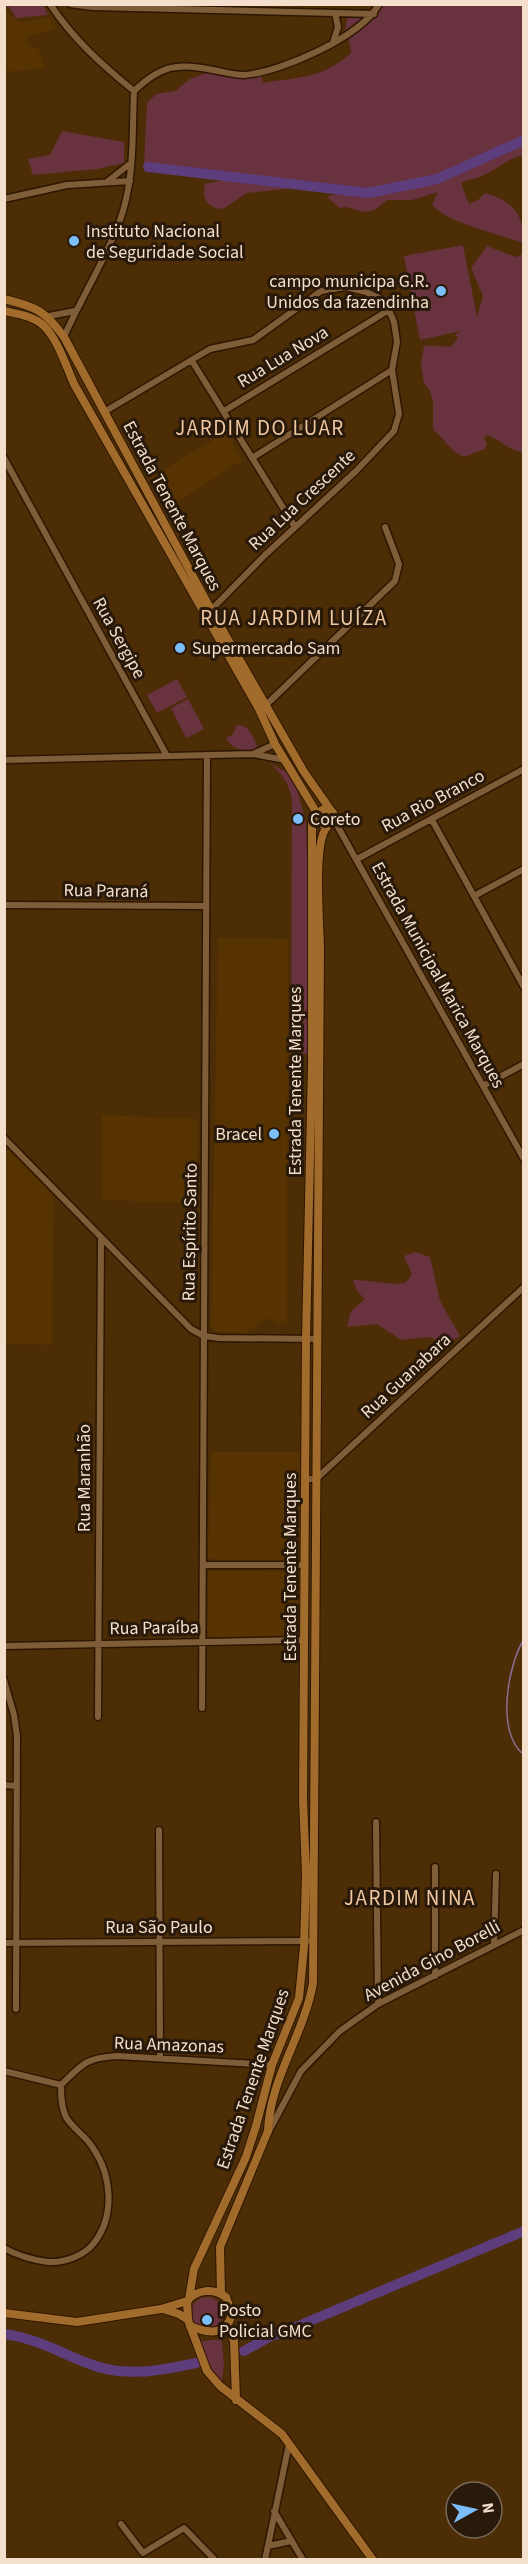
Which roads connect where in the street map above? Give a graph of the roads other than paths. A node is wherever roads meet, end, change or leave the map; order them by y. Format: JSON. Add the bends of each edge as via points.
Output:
{"nodes":[{"id":1,"x":50,"y":4,"type":"edge"},
{"id":2,"x":70,"y":4,"type":"edge"},
{"id":3,"x":379,"y":4,"type":"edge"},
{"id":4,"x":335,"y":13,"type":"junction"},
{"id":5,"x":374,"y":14,"type":"junction"},
{"id":6,"x":333,"y":43,"type":"junction"},
{"id":7,"x":134,"y":91,"type":"junction"},
{"id":8,"x":130,"y":163,"type":"junction"},
{"id":9,"x":130,"y":181,"type":"junction"},
{"id":10,"x":108,"y":182,"type":"junction"},
{"id":11,"x":4,"y":199,"type":"edge"},
{"id":12,"x":4,"y":299,"type":"edge"},
{"id":13,"x":389,"y":310,"type":"junction"},
{"id":14,"x":4,"y":311,"type":"edge"},
{"id":15,"x":75,"y":311,"type":"junction"},
{"id":16,"x":49,"y":316,"type":"junction"},
{"id":17,"x":64,"y":337,"type":"junction"},
{"id":18,"x":192,"y":361,"type":"junction"},
{"id":19,"x":392,"y":370,"type":"junction"},
{"id":20,"x":224,"y":411,"type":"junction"},
{"id":21,"x":104,"y":412,"type":"junction"},
{"id":22,"x":4,"y":458,"type":"edge"},
{"id":23,"x":252,"y":458,"type":"junction"},
{"id":24,"x":385,"y":526,"type":"dead end"},
{"id":25,"x":295,"y":527,"type":"junction"},
{"id":26,"x":211,"y":610,"type":"junction"},
{"id":27,"x":266,"y":705,"type":"junction"},
{"id":28,"x":275,"y":744,"type":"junction"},
{"id":29,"x":253,"y":754,"type":"junction"},
{"id":30,"x":207,"y":755,"type":"junction"},
{"id":31,"x":167,"y":756,"type":"junction"},
{"id":32,"x":296,"y":759,"type":"junction"},
{"id":33,"x":4,"y":760,"type":"edge"},
{"id":34,"x":285,"y":760,"type":"junction"},
{"id":35,"x":524,"y":769,"type":"edge"},
{"id":36,"x":318,"y":816,"type":"junction"},
{"id":37,"x":432,"y":819,"type":"junction"},
{"id":38,"x":331,"y":821,"type":"junction"},
{"id":39,"x":357,"y":860,"type":"junction"},
{"id":40,"x":524,"y":869,"type":"edge"},
{"id":41,"x":474,"y":896,"type":"junction"},
{"id":42,"x":4,"y":904,"type":"edge"},
{"id":43,"x":206,"y":906,"type":"junction"},
{"id":44,"x":524,"y":965,"type":"edge"},
{"id":45,"x":515,"y":970,"type":"junction"},
{"id":46,"x":524,"y":987,"type":"edge"},
{"id":47,"x":524,"y":1064,"type":"edge"},
{"id":48,"x":483,"y":1086,"type":"junction"},
{"id":49,"x":4,"y":1138,"type":"edge"},
{"id":50,"x":524,"y":1159,"type":"edge"},
{"id":51,"x":101,"y":1239,"type":"junction"},
{"id":52,"x":524,"y":1287,"type":"edge"},
{"id":53,"x":204,"y":1336,"type":"junction"},
{"id":54,"x":316,"y":1339,"type":"junction"},
{"id":55,"x":306,"y":1340,"type":"junction"},
{"id":56,"x":305,"y":1479,"type":"junction"},
{"id":57,"x":316,"y":1479,"type":"junction"},
{"id":58,"x":203,"y":1565,"type":"junction"},
{"id":59,"x":304,"y":1565,"type":"junction"},
{"id":60,"x":304,"y":1640,"type":"junction"},
{"id":61,"x":202,"y":1642,"type":"junction"},
{"id":62,"x":99,"y":1644,"type":"junction"},
{"id":63,"x":4,"y":1646,"type":"edge"},
{"id":64,"x":4,"y":1680,"type":"edge"},
{"id":65,"x":202,"y":1708,"type":"dead end"},
{"id":66,"x":98,"y":1717,"type":"dead end"},
{"id":67,"x":4,"y":1785,"type":"edge"},
{"id":68,"x":16,"y":1785,"type":"junction"},
{"id":69,"x":376,"y":1822,"type":"dead end"},
{"id":70,"x":159,"y":1830,"type":"dead end"},
{"id":71,"x":435,"y":1867,"type":"dead end"},
{"id":72,"x":496,"y":1874,"type":"dead end"},
{"id":73,"x":524,"y":1930,"type":"edge"},
{"id":74,"x":314,"y":1941,"type":"junction"},
{"id":75,"x":159,"y":1942,"type":"junction"},
{"id":76,"x":303,"y":1942,"type":"junction"},
{"id":77,"x":4,"y":1943,"type":"edge"},
{"id":78,"x":15,"y":1943,"type":"junction"},
{"id":79,"x":494,"y":1945,"type":"junction"},
{"id":80,"x":435,"y":1976,"type":"junction"},
{"id":81,"x":378,"y":2004,"type":"junction"},
{"id":82,"x":16,"y":2009,"type":"dead end"},
{"id":83,"x":160,"y":2058,"type":"junction"},
{"id":84,"x":272,"y":2065,"type":"junction"},
{"id":85,"x":4,"y":2071,"type":"edge"},
{"id":86,"x":61,"y":2085,"type":"junction"},
{"id":87,"x":268,"y":2132,"type":"junction"},
{"id":88,"x":4,"y":2248,"type":"edge"},
{"id":89,"x":221,"y":2293,"type":"junction"},
{"id":90,"x":188,"y":2300,"type":"junction"},
{"id":91,"x":161,"y":2309,"type":"junction"},
{"id":92,"x":4,"y":2313,"type":"edge"},
{"id":93,"x":189,"y":2323,"type":"junction"},
{"id":94,"x":228,"y":2324,"type":"junction"},
{"id":95,"x":236,"y":2400,"type":"junction"},
{"id":96,"x":289,"y":2444,"type":"junction"},
{"id":97,"x":274,"y":2511,"type":"junction"},
{"id":98,"x":121,"y":2524,"type":"dead end"},
{"id":99,"x":291,"y":2541,"type":"junction"},
{"id":100,"x":268,"y":2546,"type":"junction"},
{"id":101,"x":215,"y":2559,"type":"edge"},
{"id":102,"x":265,"y":2559,"type":"edge"},
{"id":103,"x":303,"y":2559,"type":"edge"},
{"id":104,"x":373,"y":2559,"type":"edge"}],
"edges":[{"from":1,"to":7,"type":"street","via":[[86,50]]},
{"from":2,"to":4,"type":"street"},
{"from":3,"to":5,"type":"street"},
{"from":4,"to":5,"type":"street"},
{"from":4,"to":6,"type":"street","via":[[338,27]]},
{"from":5,"to":6,"type":"street","via":[[361,27]]},
{"from":6,"to":7,"type":"street","via":[[292,61],[243,75],[174,66],[154,73]]},
{"from":7,"to":8,"type":"street"},
{"from":8,"to":9,"type":"street"},
{"from":8,"to":10,"type":"street"},
{"from":9,"to":10,"type":"street"},
{"from":9,"to":15,"type":"street","via":[[120,219]]},
{"from":10,"to":11,"type":"street","via":[[68,185]]},
{"from":12,"to":16,"type":"main road","name":"Estrada Tenente Marques"},
{"from":13,"to":18,"type":"street","via":[[379,298],[366,292],[345,287],[330,289],[313,295],[253,340],[219,346]]},
{"from":13,"to":19,"type":"street","name":"Rua Lua Crescente","via":[[397,342]]},
{"from":13,"to":20,"type":"street","name":"Rua Lua Nova"},
{"from":14,"to":28,"type":"main road","name":"Estrada Tenente Marques","via":[[43,325],[55,342],[74,384],[259,709]]},
{"from":15,"to":16,"type":"street"},
{"from":15,"to":17,"type":"street"},
{"from":16,"to":17,"type":"main road","name":"Estrada Tenente Marques"},
{"from":17,"to":21,"type":"main road","name":"Estrada Tenente Marques"},
{"from":18,"to":20,"type":"street"},
{"from":18,"to":21,"type":"street"},
{"from":19,"to":23,"type":"street"},
{"from":19,"to":25,"type":"street","name":"Rua Lua Crescente","via":[[399,414],[394,431]]},
{"from":20,"to":23,"type":"street"},
{"from":21,"to":26,"type":"main road","name":"Estrada Tenente Marques"},
{"from":22,"to":31,"type":"street","name":"Rua Sergipe"},
{"from":23,"to":25,"type":"street"},
{"from":24,"to":27,"type":"street","via":[[399,564],[395,581]]},
{"from":25,"to":26,"type":"street","name":"Rua Lua Crescente"},
{"from":26,"to":27,"type":"main road","name":"Estrada Tenente Marques"},
{"from":27,"to":32,"type":"main road","name":"Estrada Tenente Marques"},
{"from":28,"to":29,"type":"street"},
{"from":28,"to":32,"type":"main road","via":[[284,742]]},
{"from":28,"to":34,"type":"main road","name":"Estrada Tenente Marques"},
{"from":29,"to":30,"type":"street"},
{"from":29,"to":34,"type":"street"},
{"from":30,"to":31,"type":"street"},
{"from":30,"to":43,"type":"street","name":"Rua Espírito Santo"},
{"from":31,"to":33,"type":"street"},
{"from":32,"to":38,"type":"main road","name":"Estrada Tenente Marques"},
{"from":34,"to":36,"type":"main road","name":"Estrada Tenente Marques"},
{"from":35,"to":37,"type":"street","name":"Rua Rio Branco"},
{"from":36,"to":38,"type":"main road","via":[[320,823]]},
{"from":36,"to":38,"type":"main road","via":[[323,810]]},
{"from":36,"to":55,"type":"main road","name":"Estrada Tenente Marques","via":[[312,823]]},
{"from":37,"to":39,"type":"street","name":"Rua Rio Branco"},
{"from":37,"to":41,"type":"street"},
{"from":38,"to":39,"type":"street","name":"Estrada Municipal Marica Marques"},
{"from":38,"to":54,"type":"main road","name":"Estrada Tenente Marques","via":[[321,832],[318,860]]},
{"from":39,"to":48,"type":"street","name":"Estrada Municipal Marica Marques"},
{"from":40,"to":41,"type":"street"},
{"from":41,"to":45,"type":"street"},
{"from":42,"to":43,"type":"street","name":"Rua Paraná"},
{"from":43,"to":53,"type":"street","name":"Rua Espírito Santo"},
{"from":44,"to":45,"type":"street"},
{"from":45,"to":46,"type":"street"},
{"from":47,"to":48,"type":"street"},
{"from":48,"to":50,"type":"street","name":"Estrada Municipal Marica Marques"},
{"from":49,"to":51,"type":"street"},
{"from":51,"to":53,"type":"street","via":[[179,1319]]},
{"from":51,"to":62,"type":"street","name":"Rua Maranhão"},
{"from":52,"to":57,"type":"street","name":"Rua Guanabara"},
{"from":53,"to":55,"type":"street"},
{"from":53,"to":58,"type":"street","name":"Rua Espírito Santo"},
{"from":54,"to":55,"type":"street"},
{"from":54,"to":57,"type":"main road","name":"Estrada Tenente Marques"},
{"from":55,"to":56,"type":"main road","name":"Estrada Tenente Marques"},
{"from":56,"to":57,"type":"street"},
{"from":56,"to":59,"type":"main road","name":"Estrada Tenente Marques"},
{"from":57,"to":74,"type":"main road","name":"Estrada Tenente Marques"},
{"from":58,"to":59,"type":"street"},
{"from":58,"to":61,"type":"street","name":"Rua Espírito Santo"},
{"from":59,"to":60,"type":"main road","name":"Estrada Tenente Marques"},
{"from":60,"to":61,"type":"street","name":"Rua Paraíba"},
{"from":60,"to":76,"type":"main road","name":"Estrada Tenente Marques"},
{"from":61,"to":62,"type":"street","name":"Rua Paraíba"},
{"from":61,"to":65,"type":"street","name":"Rua Espírito Santo"},
{"from":62,"to":63,"type":"street","name":"Rua Paraíba"},
{"from":62,"to":66,"type":"street","name":"Rua Maranhão"},
{"from":64,"to":68,"type":"street","via":[[17,1736]]},
{"from":67,"to":68,"type":"street"},
{"from":68,"to":78,"type":"street"},
{"from":69,"to":81,"type":"street"},
{"from":70,"to":75,"type":"street"},
{"from":71,"to":80,"type":"street"},
{"from":72,"to":79,"type":"street"},
{"from":73,"to":79,"type":"street","name":"Avenida Gino Borelli"},
{"from":74,"to":76,"type":"street","name":"Rua São Paulo"},
{"from":74,"to":87,"type":"main road","name":"Estrada Tenente Marques","via":[[310,1996],[277,2083]]},
{"from":75,"to":76,"type":"street","name":"Rua São Paulo"},
{"from":75,"to":78,"type":"street","name":"Rua São Paulo"},
{"from":75,"to":83,"type":"street"},
{"from":76,"to":84,"type":"main road","name":"Estrada Tenente Marques","via":[[299,1998]]},
{"from":77,"to":78,"type":"street","name":"Rua São Paulo"},
{"from":78,"to":82,"type":"street"},
{"from":79,"to":80,"type":"street","name":"Avenida Gino Borelli"},
{"from":80,"to":81,"type":"street","name":"Avenida Gino Borelli"},
{"from":81,"to":87,"type":"street","name":"Avenida Gino Borelli","via":[[340,2031],[301,2071]]},
{"from":83,"to":84,"type":"street","name":"Rua Amazonas"},
{"from":83,"to":86,"type":"street","name":"Rua Amazonas","via":[[93,2058]]},
{"from":84,"to":90,"type":"main road","name":"Estrada Tenente Marques","via":[[246,2157],[194,2269]]},
{"from":85,"to":86,"type":"street"},
{"from":86,"to":88,"type":"street","via":[[67,2119],[94,2149],[104,2169],[109,2198],[103,2228],[88,2250],[64,2261],[33,2259]]},
{"from":87,"to":89,"type":"main road","name":"Estrada Tenente Marques","via":[[220,2247]]},
{"from":89,"to":90,"type":"main road","via":[[200,2292]]},
{"from":89,"to":94,"type":"main road","name":"Estrada Tenente Marques","via":[[231,2308]]},
{"from":90,"to":91,"type":"main road"},
{"from":90,"to":93,"type":"main road","name":"Estrada Tenente Marques"},
{"from":91,"to":92,"type":"main road","via":[[77,2322]]},
{"from":91,"to":93,"type":"main road","via":[[179,2314]]},
{"from":93,"to":94,"type":"main road","via":[[213,2333]]},
{"from":93,"to":95,"type":"main road","name":"Estrada Tenente Marques","via":[[207,2371]]},
{"from":94,"to":95,"type":"main road","name":"Estrada Tenente Marques","via":[[234,2341]]},
{"from":95,"to":96,"type":"main road","via":[[274,2427]]},
{"from":96,"to":97,"type":"street"},
{"from":96,"to":104,"type":"main road"},
{"from":97,"to":99,"type":"street"},
{"from":97,"to":100,"type":"street"},
{"from":98,"to":101,"type":"street","via":[[143,2553],[184,2528]]},
{"from":99,"to":100,"type":"street"},
{"from":99,"to":103,"type":"street"},
{"from":100,"to":102,"type":"street"}]}
